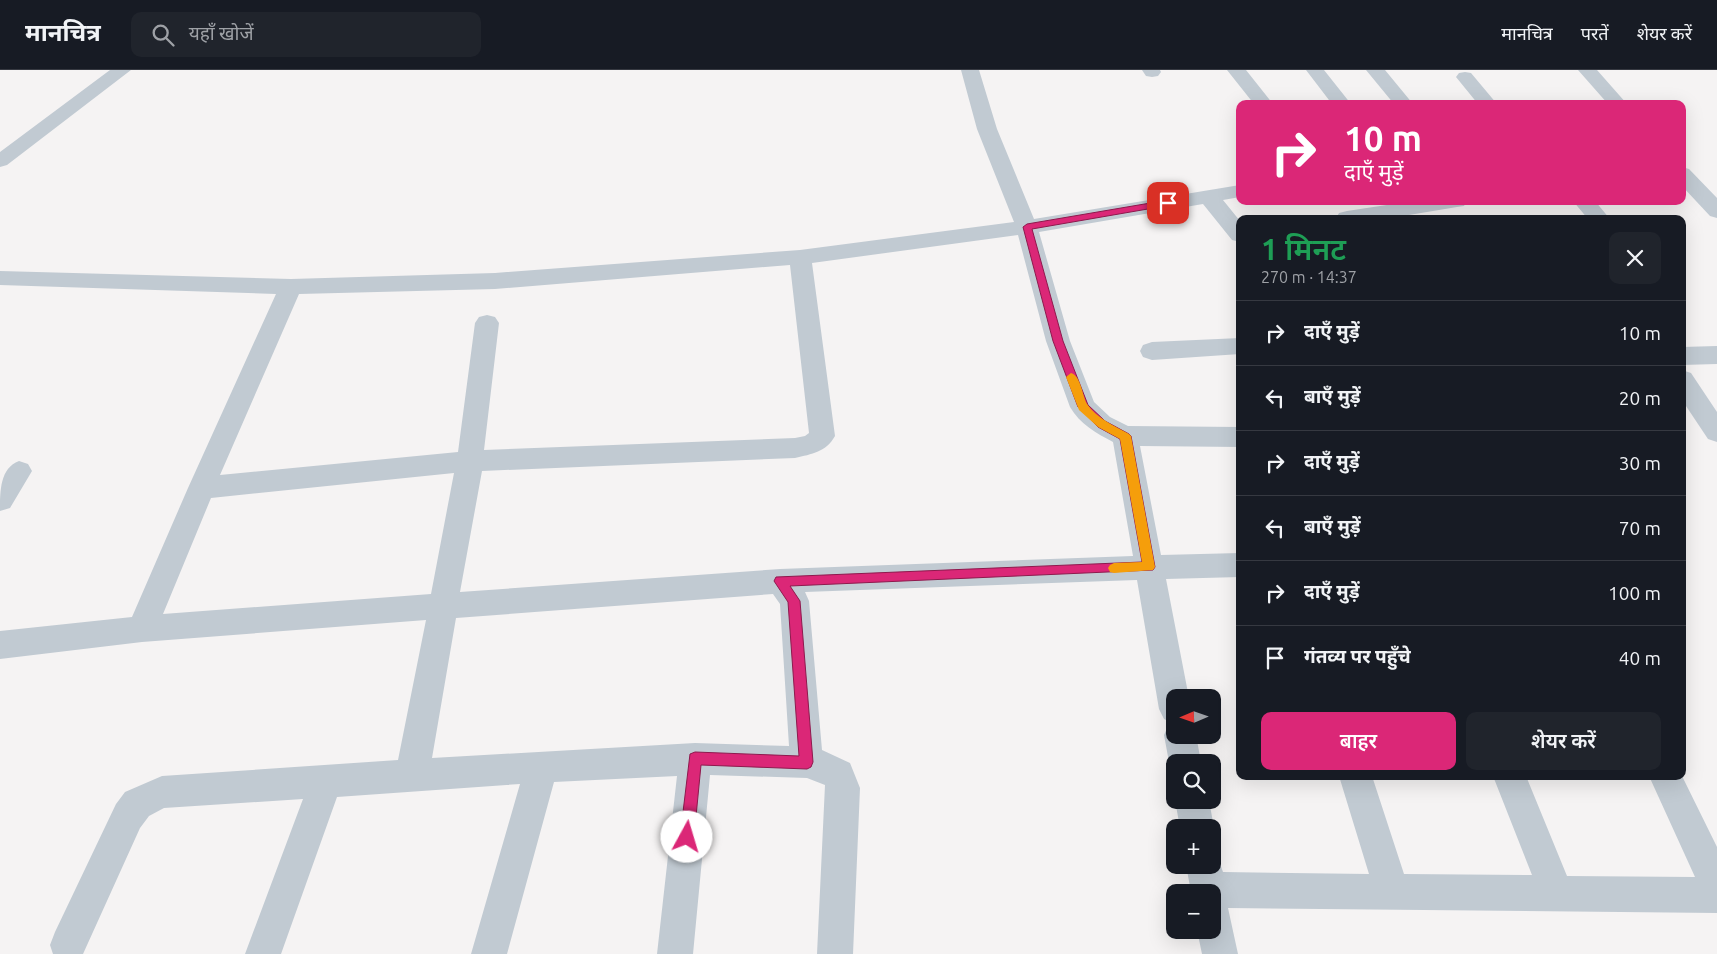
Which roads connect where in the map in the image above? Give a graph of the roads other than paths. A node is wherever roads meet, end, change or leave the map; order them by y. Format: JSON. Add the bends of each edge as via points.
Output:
{"nodes":[{"id":1,"x":122,"y":70,"type":"edge"},
{"id":2,"x":970,"y":70,"type":"edge"},
{"id":3,"x":1236,"y":70,"type":"edge"},
{"id":4,"x":1315,"y":70,"type":"edge"},
{"id":5,"x":1375,"y":70,"type":"edge"},
{"id":6,"x":1587,"y":70,"type":"edge"},
{"id":7,"x":1465,"y":77,"type":"dead end"},
{"id":8,"x":1261,"y":100,"type":"edge"},
{"id":9,"x":1339,"y":100,"type":"edge"},
{"id":10,"x":1401,"y":100,"type":"edge"},
{"id":11,"x":1485,"y":100,"type":"edge"},
{"id":12,"x":1614,"y":100,"type":"edge"},
{"id":13,"x":1,"y":160,"type":"edge"},
{"id":14,"x":1686,"y":178,"type":"edge"},
{"id":15,"x":1236,"y":192,"type":"edge"},
{"id":16,"x":1208,"y":196,"type":"junction"},
{"id":17,"x":1413,"y":205,"type":"edge"},
{"id":18,"x":1587,"y":205,"type":"edge"},
{"id":19,"x":1717,"y":211,"type":"edge"},
{"id":20,"x":1344,"y":213,"type":"edge"},
{"id":21,"x":1596,"y":215,"type":"edge"},
{"id":22,"x":1027,"y":227,"type":"junction"},
{"id":23,"x":1236,"y":229,"type":"edge"},
{"id":24,"x":800,"y":257,"type":"junction"},
{"id":25,"x":0,"y":278,"type":"edge"},
{"id":26,"x":291,"y":287,"type":"junction"},
{"id":27,"x":487,"y":323,"type":"dead end"},
{"id":28,"x":1236,"y":346,"type":"edge"},
{"id":29,"x":1152,"y":351,"type":"dead end"},
{"id":30,"x":1717,"y":355,"type":"edge"},
{"id":31,"x":1686,"y":356,"type":"edge"},
{"id":32,"x":1686,"y":385,"type":"edge"},
{"id":33,"x":1717,"y":432,"type":"edge"},
{"id":34,"x":1125,"y":436,"type":"junction"},
{"id":35,"x":1236,"y":437,"type":"edge"},
{"id":36,"x":470,"y":461,"type":"junction"},
{"id":37,"x":19,"y":471,"type":"dead end"},
{"id":38,"x":201,"y":488,"type":"junction"},
{"id":39,"x":0,"y":500,"type":"edge"},
{"id":40,"x":1236,"y":565,"type":"edge"},
{"id":41,"x":1149,"y":567,"type":"junction"},
{"id":42,"x":780,"y":581,"type":"junction"},
{"id":43,"x":444,"y":606,"type":"junction"},
{"id":44,"x":142,"y":629,"type":"junction"},
{"id":45,"x":0,"y":645,"type":"edge"},
{"id":46,"x":1171,"y":689,"type":"edge"},
{"id":47,"x":695,"y":759,"type":"junction"},
{"id":48,"x":807,"y":762,"type":"junction"},
{"id":49,"x":542,"y":767,"type":"junction"},
{"id":50,"x":412,"y":776,"type":"junction"},
{"id":51,"x":1356,"y":780,"type":"edge"},
{"id":52,"x":1511,"y":780,"type":"edge"},
{"id":53,"x":1667,"y":780,"type":"edge"},
{"id":54,"x":326,"y":782,"type":"junction"},
{"id":55,"x":1717,"y":885,"type":"edge"},
{"id":56,"x":1221,"y":890,"type":"edge"},
{"id":57,"x":1392,"y":891,"type":"junction"},
{"id":58,"x":1557,"y":894,"type":"junction"},
{"id":59,"x":1717,"y":895,"type":"edge"},
{"id":60,"x":1217,"y":939,"type":"edge"},
{"id":61,"x":68,"y":945,"type":"dead end"},
{"id":62,"x":263,"y":954,"type":"edge"},
{"id":63,"x":489,"y":954,"type":"edge"},
{"id":64,"x":675,"y":954,"type":"edge"},
{"id":65,"x":835,"y":954,"type":"edge"},
{"id":66,"x":1220,"y":954,"type":"edge"}],
"edges":[{"from":1,"to":13,"type":"street"},
{"from":2,"to":22,"type":"street","via":[[987,129]]},
{"from":3,"to":8,"type":"street"},
{"from":4,"to":9,"type":"street"},
{"from":5,"to":10,"type":"street"},
{"from":6,"to":12,"type":"street"},
{"from":7,"to":11,"type":"street"},
{"from":14,"to":19,"type":"street"},
{"from":15,"to":16,"type":"street"},
{"from":16,"to":22,"type":"street"},
{"from":16,"to":23,"type":"street"},
{"from":17,"to":20,"type":"street"},
{"from":18,"to":21,"type":"street"},
{"from":22,"to":24,"type":"street"},
{"from":22,"to":34,"type":"street","via":[[1058,341],[1083,407],[1101,424]]},
{"from":24,"to":26,"type":"street","via":[[496,282]]},
{"from":24,"to":36,"type":"street","via":[[822,436],[813,444],[785,448]]},
{"from":25,"to":26,"type":"street"},
{"from":26,"to":38,"type":"street"},
{"from":27,"to":36,"type":"street"},
{"from":28,"to":29,"type":"street"},
{"from":30,"to":31,"type":"street"},
{"from":32,"to":33,"type":"street"},
{"from":34,"to":35,"type":"street"},
{"from":34,"to":41,"type":"street"},
{"from":36,"to":38,"type":"street"},
{"from":36,"to":43,"type":"street"},
{"from":37,"to":39,"type":"street"},
{"from":38,"to":44,"type":"street"},
{"from":40,"to":41,"type":"street"},
{"from":41,"to":42,"type":"street"},
{"from":41,"to":46,"type":"street"},
{"from":42,"to":43,"type":"street"},
{"from":42,"to":48,"type":"street","via":[[794,601]]},
{"from":43,"to":44,"type":"street"},
{"from":43,"to":50,"type":"street"},
{"from":44,"to":45,"type":"street"},
{"from":47,"to":48,"type":"street"},
{"from":47,"to":49,"type":"street"},
{"from":47,"to":64,"type":"street"},
{"from":48,"to":65,"type":"street","via":[[826,766],[838,774],[843,788]]},
{"from":49,"to":50,"type":"street"},
{"from":49,"to":63,"type":"street"},
{"from":50,"to":54,"type":"street"},
{"from":51,"to":57,"type":"street"},
{"from":52,"to":58,"type":"street"},
{"from":53,"to":55,"type":"street"},
{"from":54,"to":61,"type":"street","via":[[162,792],[137,804],[128,816]]},
{"from":54,"to":62,"type":"street"},
{"from":56,"to":57,"type":"street"},
{"from":57,"to":58,"type":"street"},
{"from":58,"to":59,"type":"street"},
{"from":60,"to":66,"type":"street"}]}
